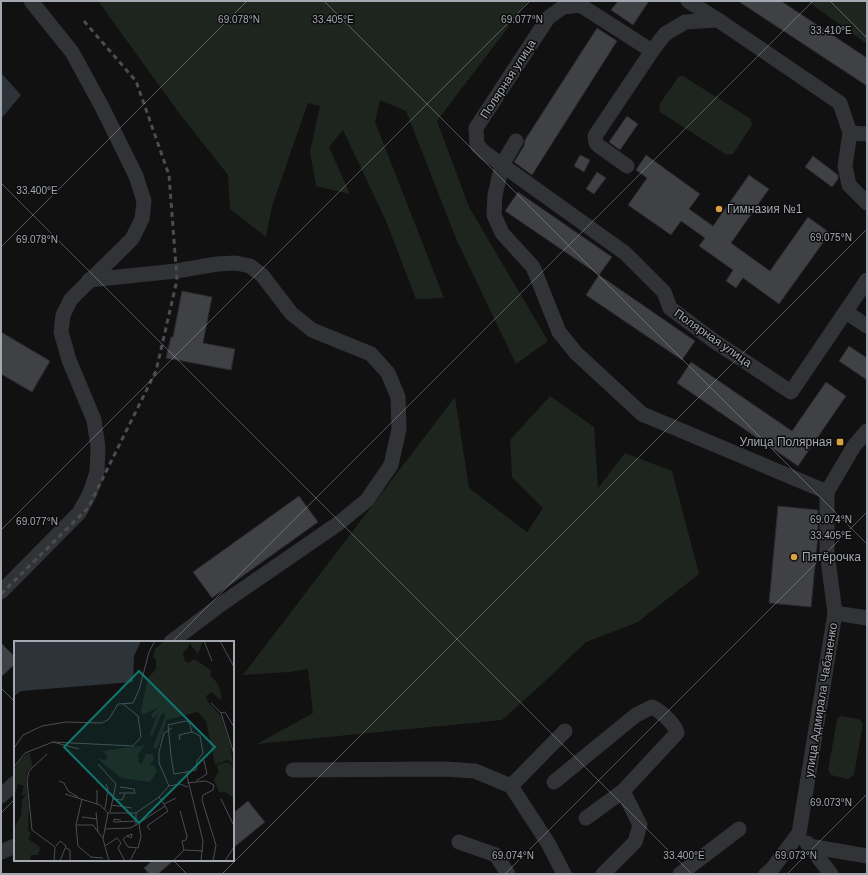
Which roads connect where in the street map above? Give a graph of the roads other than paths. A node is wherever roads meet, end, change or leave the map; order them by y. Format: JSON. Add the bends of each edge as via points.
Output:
{"nodes":[{"id":1,"x":31,"y":1,"type":"edge"},
{"id":2,"x":688,"y":1,"type":"edge"},
{"id":3,"x":581,"y":3,"type":"edge"},
{"id":4,"x":718,"y":20,"type":"junction"},
{"id":5,"x":652,"y":51,"type":"junction"},
{"id":6,"x":850,"y":133,"type":"junction"},
{"id":7,"x":867,"y":134,"type":"edge"},
{"id":8,"x":516,"y":141,"type":"dead end"},
{"id":9,"x":502,"y":165,"type":"junction"},
{"id":10,"x":627,"y":166,"type":"dead end"},
{"id":11,"x":867,"y":203,"type":"edge"},
{"id":12,"x":89,"y":280,"type":"junction"},
{"id":13,"x":867,"y":280,"type":"edge"},
{"id":14,"x":846,"y":312,"type":"junction"},
{"id":15,"x":867,"y":326,"type":"edge"},
{"id":16,"x":867,"y":431,"type":"edge"},
{"id":17,"x":827,"y":492,"type":"junction"},
{"id":18,"x":1,"y":592,"type":"edge"},
{"id":19,"x":835,"y":613,"type":"junction"},
{"id":20,"x":867,"y":618,"type":"edge"},
{"id":21,"x":172,"y":641,"type":"edge"},
{"id":22,"x":564,"y":731,"type":"dead end"},
{"id":23,"x":293,"y":770,"type":"dead end"},
{"id":24,"x":554,"y":782,"type":"dead end"},
{"id":25,"x":14,"y":784,"type":"edge"},
{"id":26,"x":511,"y":786,"type":"junction"},
{"id":27,"x":623,"y":791,"type":"junction"},
{"id":28,"x":1,"y":796,"type":"edge"},
{"id":29,"x":586,"y":818,"type":"dead end"},
{"id":30,"x":739,"y":829,"type":"dead end"},
{"id":31,"x":799,"y":833,"type":"junction"},
{"id":32,"x":459,"y":842,"type":"dead end"},
{"id":33,"x":14,"y":846,"type":"edge"},
{"id":34,"x":809,"y":846,"type":"junction"},
{"id":35,"x":1,"y":852,"type":"edge"},
{"id":36,"x":867,"y":856,"type":"edge"},
{"id":37,"x":508,"y":874,"type":"edge"},
{"id":38,"x":564,"y":874,"type":"edge"},
{"id":39,"x":603,"y":874,"type":"edge"},
{"id":40,"x":680,"y":874,"type":"edge"},
{"id":41,"x":766,"y":874,"type":"edge"},
{"id":42,"x":831,"y":874,"type":"edge"}],
"edges":[{"from":1,"to":12,"type":"street","via":[[72,52],[136,176],[144,201],[142,220],[132,239]]},
{"from":2,"to":4,"type":"street"},
{"from":3,"to":5,"type":"street","name":"Полярная улица"},
{"from":3,"to":9,"type":"street","name":"Полярная улица","via":[[563,7],[548,18],[476,128],[477,145]]},
{"from":4,"to":5,"type":"street","via":[[685,22],[665,34]]},
{"from":4,"to":6,"type":"street","via":[[840,103]]},
{"from":5,"to":10,"type":"street","via":[[595,136],[599,146]]},
{"from":6,"to":7,"type":"street"},
{"from":6,"to":11,"type":"street","via":[[845,166],[849,185]]},
{"from":8,"to":9,"type":"street"},
{"from":9,"to":14,"type":"street","name":"Полярная улица","via":[[625,253],[664,292],[670,308],[714,341],[791,392]]},
{"from":9,"to":17,"type":"street","via":[[495,195],[494,215],[502,233],[533,267],[559,332],[576,353],[642,414]]},
{"from":12,"to":18,"type":"street","via":[[71,298],[63,315],[62,332],[69,360],[94,420],[98,447],[97,472],[90,493],[79,513]]},
{"from":12,"to":21,"type":"street","via":[[217,264],[236,263],[250,266],[262,276],[291,313],[312,330],[371,354],[388,373],[398,397],[399,429],[391,465],[367,500],[339,523]]},
{"from":13,"to":14,"type":"street","name":"Полярная улица"},
{"from":14,"to":15,"type":"street"},
{"from":16,"to":17,"type":"street","via":[[854,446]]},
{"from":17,"to":19,"type":"street","name":"улица Адмирала Чабаненко","via":[[827,552]]},
{"from":19,"to":20,"type":"street","name":"улица Адмирала Чабаненко"},
{"from":19,"to":31,"type":"street","name":"улица Адмирала Чабаненко"},
{"from":22,"to":26,"type":"street"},
{"from":23,"to":26,"type":"street","via":[[475,771]]},
{"from":24,"to":27,"type":"street","via":[[636,715],[652,707],[676,728],[677,733]]},
{"from":25,"to":28,"type":"street"},
{"from":26,"to":38,"type":"street","via":[[548,843]]},
{"from":27,"to":29,"type":"street"},
{"from":27,"to":39,"type":"street","via":[[640,825],[635,842]]},
{"from":30,"to":40,"type":"street"},
{"from":31,"to":34,"type":"street"},
{"from":31,"to":41,"type":"street"},
{"from":32,"to":37,"type":"street","via":[[496,855]]},
{"from":33,"to":35,"type":"street"},
{"from":34,"to":36,"type":"street"},
{"from":34,"to":42,"type":"street"}]}
